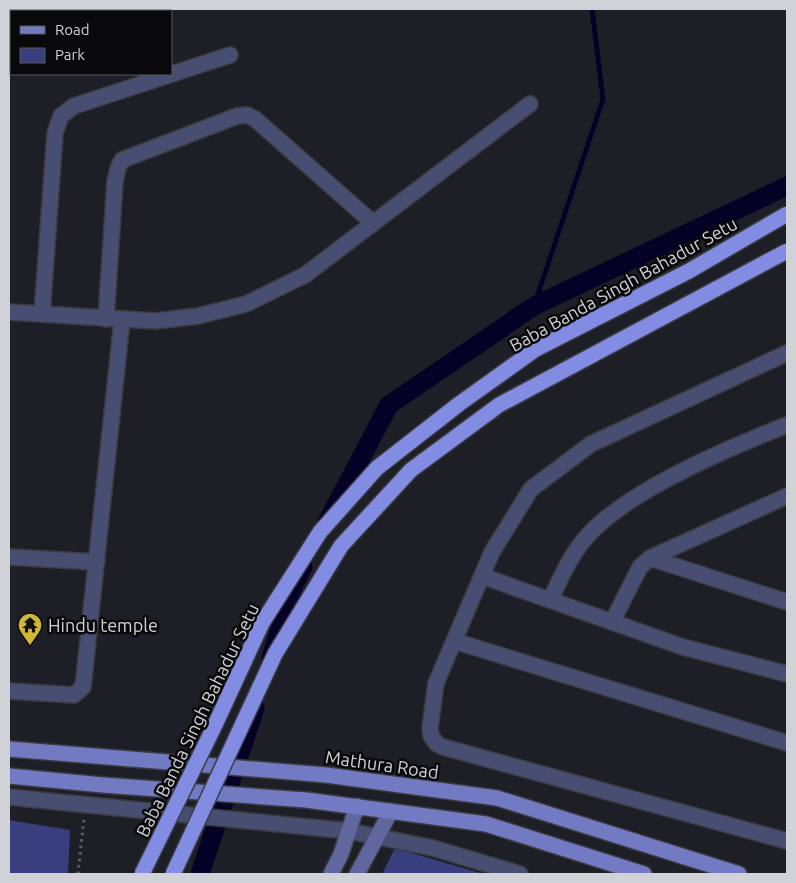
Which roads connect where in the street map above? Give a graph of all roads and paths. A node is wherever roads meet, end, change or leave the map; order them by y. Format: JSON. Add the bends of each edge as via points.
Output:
{"nodes":[{"id":1,"x":230,"y":55,"type":"dead end"},
{"id":2,"x":172,"y":74,"type":"edge"},
{"id":3,"x":169,"y":75,"type":"edge"},
{"id":4,"x":530,"y":104,"type":"dead end"},
{"id":5,"x":787,"y":214,"type":"edge"},
{"id":6,"x":372,"y":222,"type":"junction"},
{"id":7,"x":787,"y":251,"type":"edge"},
{"id":8,"x":9,"y":312,"type":"edge"},
{"id":9,"x":42,"y":314,"type":"junction"},
{"id":10,"x":106,"y":319,"type":"junction"},
{"id":11,"x":122,"y":320,"type":"junction"},
{"id":12,"x":787,"y":353,"type":"edge"},
{"id":13,"x":787,"y":425,"type":"edge"},
{"id":14,"x":787,"y":496,"type":"edge"},
{"id":15,"x":9,"y":557,"type":"edge"},
{"id":16,"x":650,"y":558,"type":"junction"},
{"id":17,"x":97,"y":562,"type":"junction"},
{"id":18,"x":482,"y":576,"type":"junction"},
{"id":19,"x":550,"y":600,"type":"junction"},
{"id":20,"x":787,"y":602,"type":"edge"},
{"id":21,"x":612,"y":622,"type":"junction"},
{"id":22,"x":454,"y":640,"type":"junction"},
{"id":23,"x":787,"y":674,"type":"edge"},
{"id":24,"x":9,"y":691,"type":"edge"},
{"id":25,"x":787,"y":743,"type":"edge"},
{"id":26,"x":9,"y":749,"type":"edge"},
{"id":27,"x":9,"y":776,"type":"edge"},
{"id":28,"x":9,"y":797,"type":"edge"},
{"id":29,"x":86,"y":805,"type":"junction"},
{"id":30,"x":357,"y":806,"type":"junction"},
{"id":31,"x":391,"y":811,"type":"junction"},
{"id":32,"x":349,"y":831,"type":"junction"},
{"id":33,"x":377,"y":837,"type":"junction"},
{"id":34,"x":787,"y":841,"type":"edge"},
{"id":35,"x":78,"y":874,"type":"edge"},
{"id":36,"x":142,"y":874,"type":"edge"},
{"id":37,"x":173,"y":874,"type":"edge"},
{"id":38,"x":331,"y":874,"type":"edge"},
{"id":39,"x":357,"y":874,"type":"edge"},
{"id":40,"x":520,"y":874,"type":"edge"},
{"id":41,"x":644,"y":874,"type":"edge"},
{"id":42,"x":739,"y":874,"type":"edge"}],
"edges":[{"from":1,"to":2,"type":"street"},
{"from":3,"to":9,"type":"street","via":[[74,106],[61,116],[54,133]]},
{"from":4,"to":6,"type":"street"},
{"from":5,"to":36,"type":"highway","name":"Baba Banda Singh Bahadur Setu","bridge":true,"via":[[689,271],[536,350],[459,404],[377,468],[320,532],[262,623]]},
{"from":6,"to":10,"type":"street","via":[[255,119],[237,116],[122,160],[115,182]]},
{"from":6,"to":11,"type":"street","via":[[306,275],[246,304],[198,316],[155,321]]},
{"from":7,"to":37,"type":"highway","bridge":true,"via":[[500,405],[411,470],[341,546],[275,654]]},
{"from":8,"to":9,"type":"street"},
{"from":9,"to":10,"type":"street"},
{"from":10,"to":11,"type":"street"},
{"from":11,"to":17,"type":"street"},
{"from":12,"to":18,"type":"street","via":[[591,444],[531,489],[492,552]]},
{"from":13,"to":19,"type":"street","via":[[653,487],[621,507],[579,546]]},
{"from":14,"to":16,"type":"street"},
{"from":15,"to":17,"type":"street"},
{"from":16,"to":20,"type":"street"},
{"from":16,"to":21,"type":"street","via":[[640,566]]},
{"from":17,"to":24,"type":"street","via":[[80,692]]},
{"from":18,"to":19,"type":"street"},
{"from":18,"to":22,"type":"street"},
{"from":19,"to":21,"type":"street"},
{"from":21,"to":23,"type":"street","via":[[683,647]]},
{"from":22,"to":25,"type":"street"},
{"from":22,"to":34,"type":"street","via":[[436,683],[430,728],[437,744]]},
{"from":26,"to":42,"type":"main road","name":"Mathura Road","bridge":true,"via":[[326,775],[497,798]]},
{"from":27,"to":30,"type":"main road","bridge":true},
{"from":28,"to":29,"type":"street"},
{"from":29,"to":32,"type":"street","bridge":true},
{"from":29,"to":35,"type":"path"},
{"from":30,"to":31,"type":"main road"},
{"from":30,"to":32,"type":"street"},
{"from":31,"to":33,"type":"street"},
{"from":31,"to":41,"type":"main road","via":[[486,824]]},
{"from":32,"to":33,"type":"street"},
{"from":32,"to":38,"type":"street"},
{"from":33,"to":39,"type":"street"},
{"from":33,"to":40,"type":"street","via":[[433,848]]}]}
